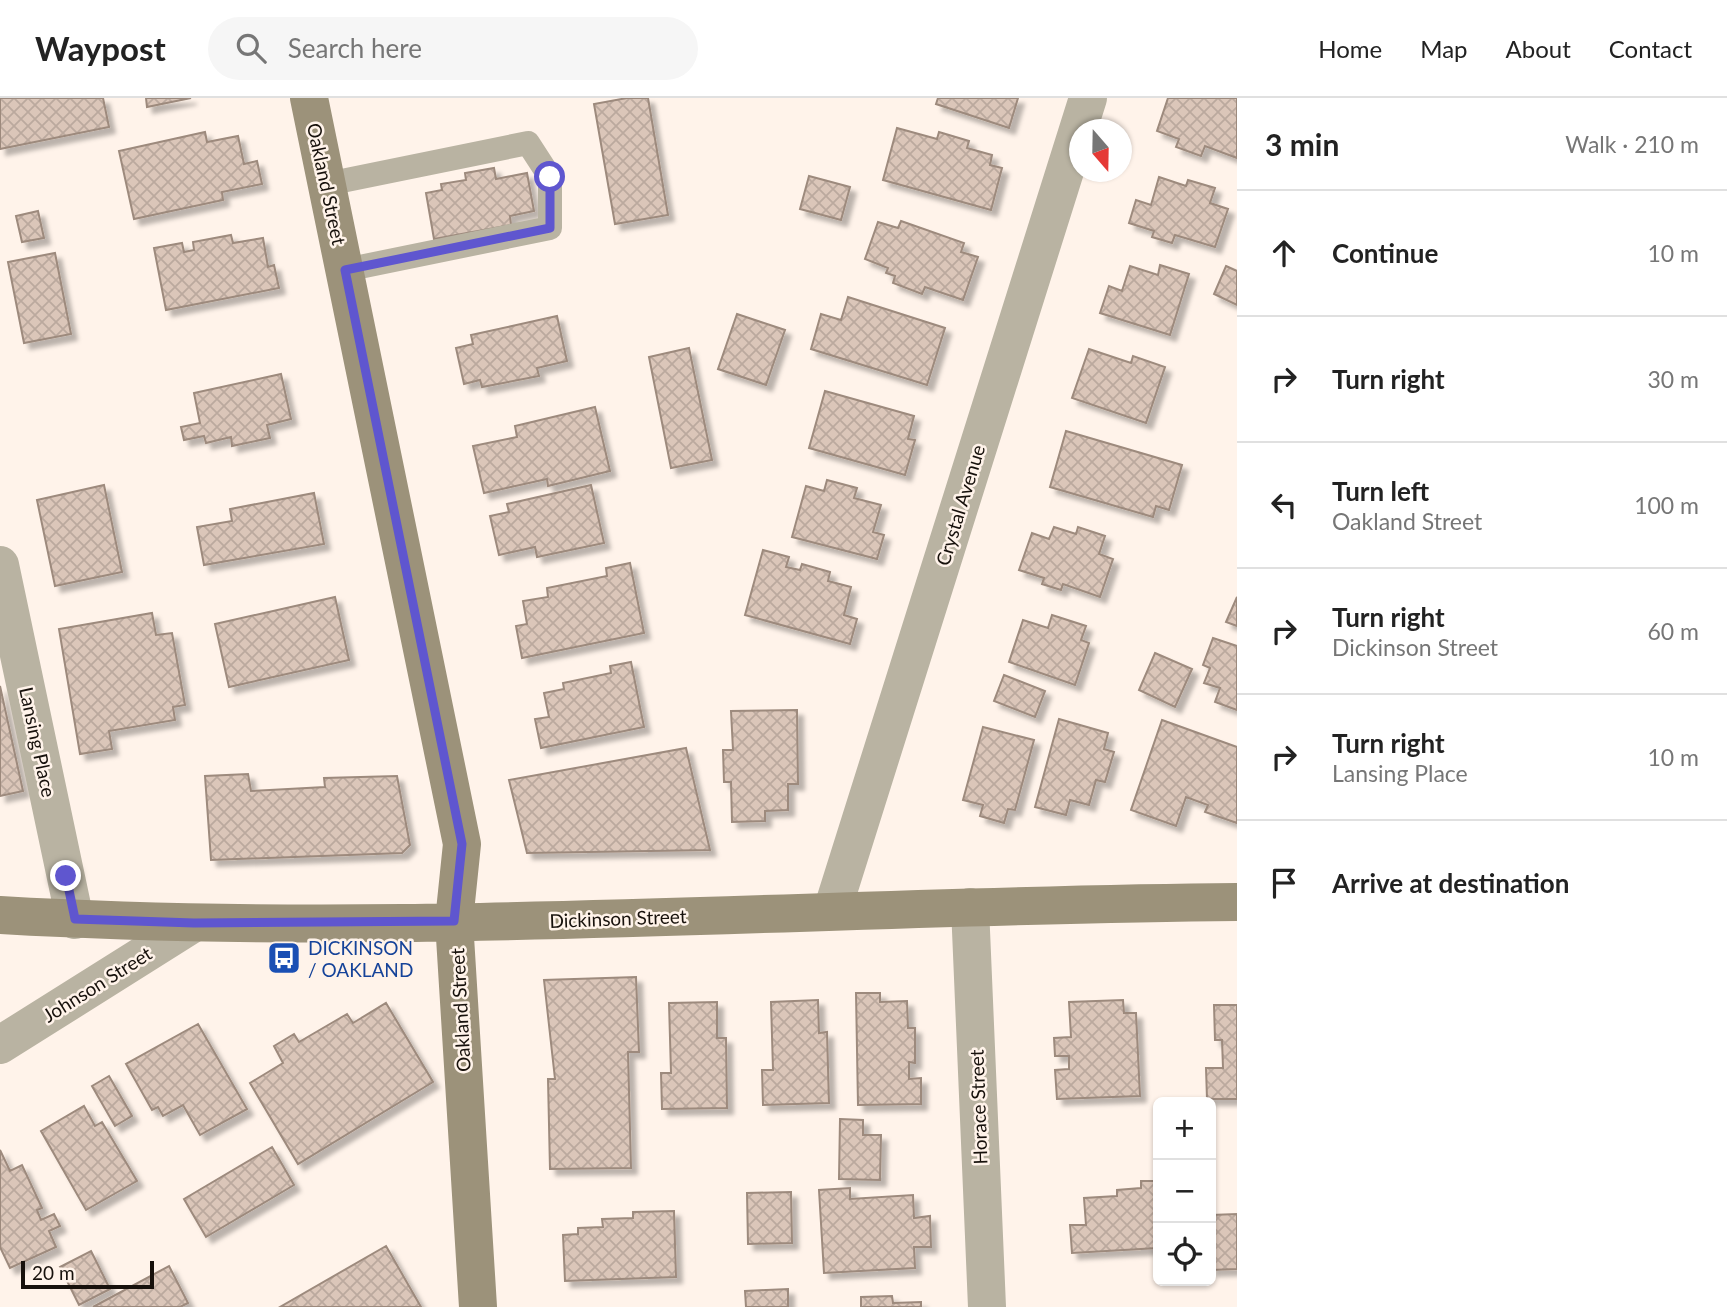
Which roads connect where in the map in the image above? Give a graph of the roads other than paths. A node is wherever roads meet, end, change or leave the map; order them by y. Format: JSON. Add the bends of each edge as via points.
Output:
{"nodes":[{"id":1,"x":309,"y":98,"type":"edge"},
{"id":2,"x":1088,"y":98,"type":"edge"},
{"id":3,"x":327,"y":184,"type":"junction"},
{"id":4,"x":345,"y":270,"type":"junction"},
{"id":5,"x":0,"y":565,"type":"edge"},
{"id":6,"x":1237,"y":902,"type":"edge"},
{"id":7,"x":970,"y":907,"type":"junction"},
{"id":8,"x":832,"y":911,"type":"junction"},
{"id":9,"x":0,"y":915,"type":"edge"},
{"id":10,"x":75,"y":919,"type":"junction"},
{"id":11,"x":454,"y":921,"type":"junction"},
{"id":12,"x":194,"y":923,"type":"junction"},
{"id":13,"x":0,"y":1045,"type":"edge"},
{"id":14,"x":478,"y":1307,"type":"edge"},
{"id":15,"x":987,"y":1307,"type":"edge"}],
"edges":[{"from":1,"to":3,"type":"main road","name":"Oakland Street"},
{"from":2,"to":8,"type":"street","name":"Crystal Avenue"},
{"from":3,"to":4,"type":"main road","name":"Oakland Street"},
{"from":3,"to":4,"type":"lane","via":[[528,143],[550,177],[550,228]]},
{"from":4,"to":11,"type":"main road","name":"Oakland Street","via":[[462,844]]},
{"from":5,"to":10,"type":"street","name":"Lansing Place"},
{"from":6,"to":7,"type":"main road","name":"Dickinson Street"},
{"from":7,"to":8,"type":"main road","name":"Dickinson Street"},
{"from":7,"to":15,"type":"street","name":"Horace Street"},
{"from":8,"to":11,"type":"main road","name":"Dickinson Street"},
{"from":9,"to":10,"type":"main road","name":"Dickinson Street"},
{"from":10,"to":12,"type":"main road","name":"Dickinson Street"},
{"from":11,"to":12,"type":"main road","name":"Dickinson Street"},
{"from":11,"to":14,"type":"main road","name":"Oakland Street"},
{"from":12,"to":13,"type":"street","name":"Johnson Street"}]}
